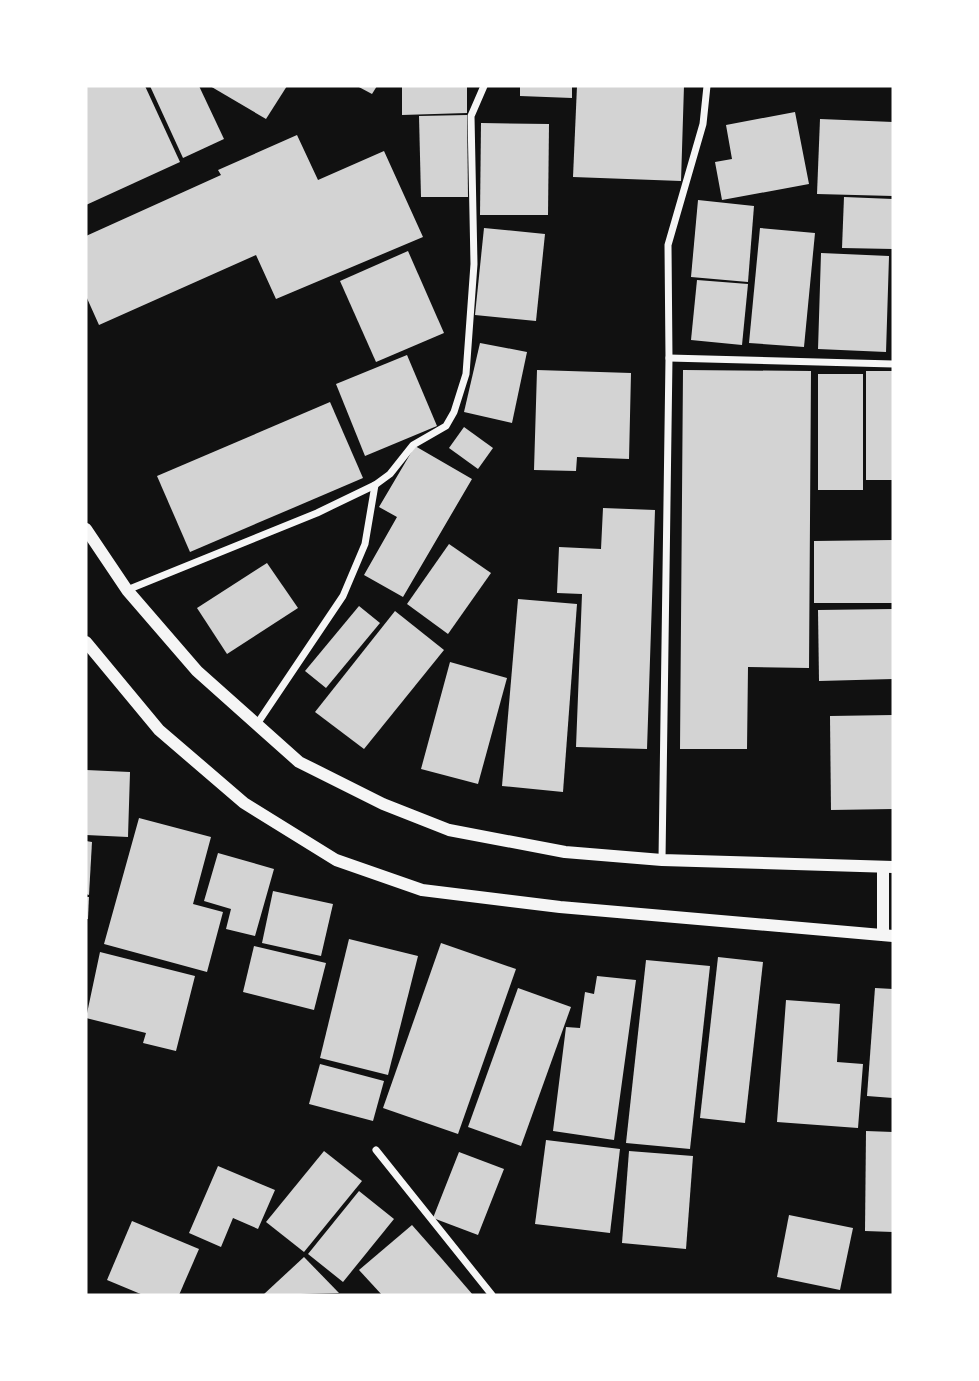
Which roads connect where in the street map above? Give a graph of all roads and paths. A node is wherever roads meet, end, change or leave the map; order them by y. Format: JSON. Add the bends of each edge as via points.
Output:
{"nodes":[{"id":1,"x":484,"y":86,"type":"edge"},
{"id":2,"x":707,"y":86,"type":"edge"},
{"id":3,"x":669,"y":358,"type":"junction"},
{"id":4,"x":893,"y":364,"type":"edge"},
{"id":5,"x":374,"y":485,"type":"junction"},
{"id":6,"x":86,"y":529,"type":"edge"},
{"id":7,"x":127,"y":590,"type":"junction"},
{"id":8,"x":86,"y":642,"type":"edge"},
{"id":9,"x":257,"y":724,"type":"junction"},
{"id":10,"x":662,"y":860,"type":"junction"},
{"id":11,"x":888,"y":867,"type":"edge"},
{"id":12,"x":888,"y":935,"type":"edge"},
{"id":13,"x":376,"y":1150,"type":"dead end"},
{"id":14,"x":492,"y":1295,"type":"edge"}],
"edges":[{"from":1,"to":5,"type":"street","via":[[471,116],[474,264],[466,374],[446,426],[413,445],[390,474]]},
{"from":2,"to":3,"type":"street","via":[[703,124],[668,245]]},
{"from":3,"to":4,"type":"street"},
{"from":3,"to":10,"type":"street"},
{"from":5,"to":7,"type":"street"},
{"from":5,"to":9,"type":"street","via":[[365,544],[343,596]]},
{"from":6,"to":7,"type":"street"},
{"from":7,"to":9,"type":"street","via":[[197,671]]},
{"from":8,"to":12,"type":"street","via":[[159,730],[244,803],[337,860],[422,890],[559,907]]},
{"from":9,"to":10,"type":"street","via":[[299,761],[383,804],[449,830],[565,852]]},
{"from":10,"to":11,"type":"street"},
{"from":11,"to":12,"type":"street"},
{"from":13,"to":14,"type":"street"}]}
